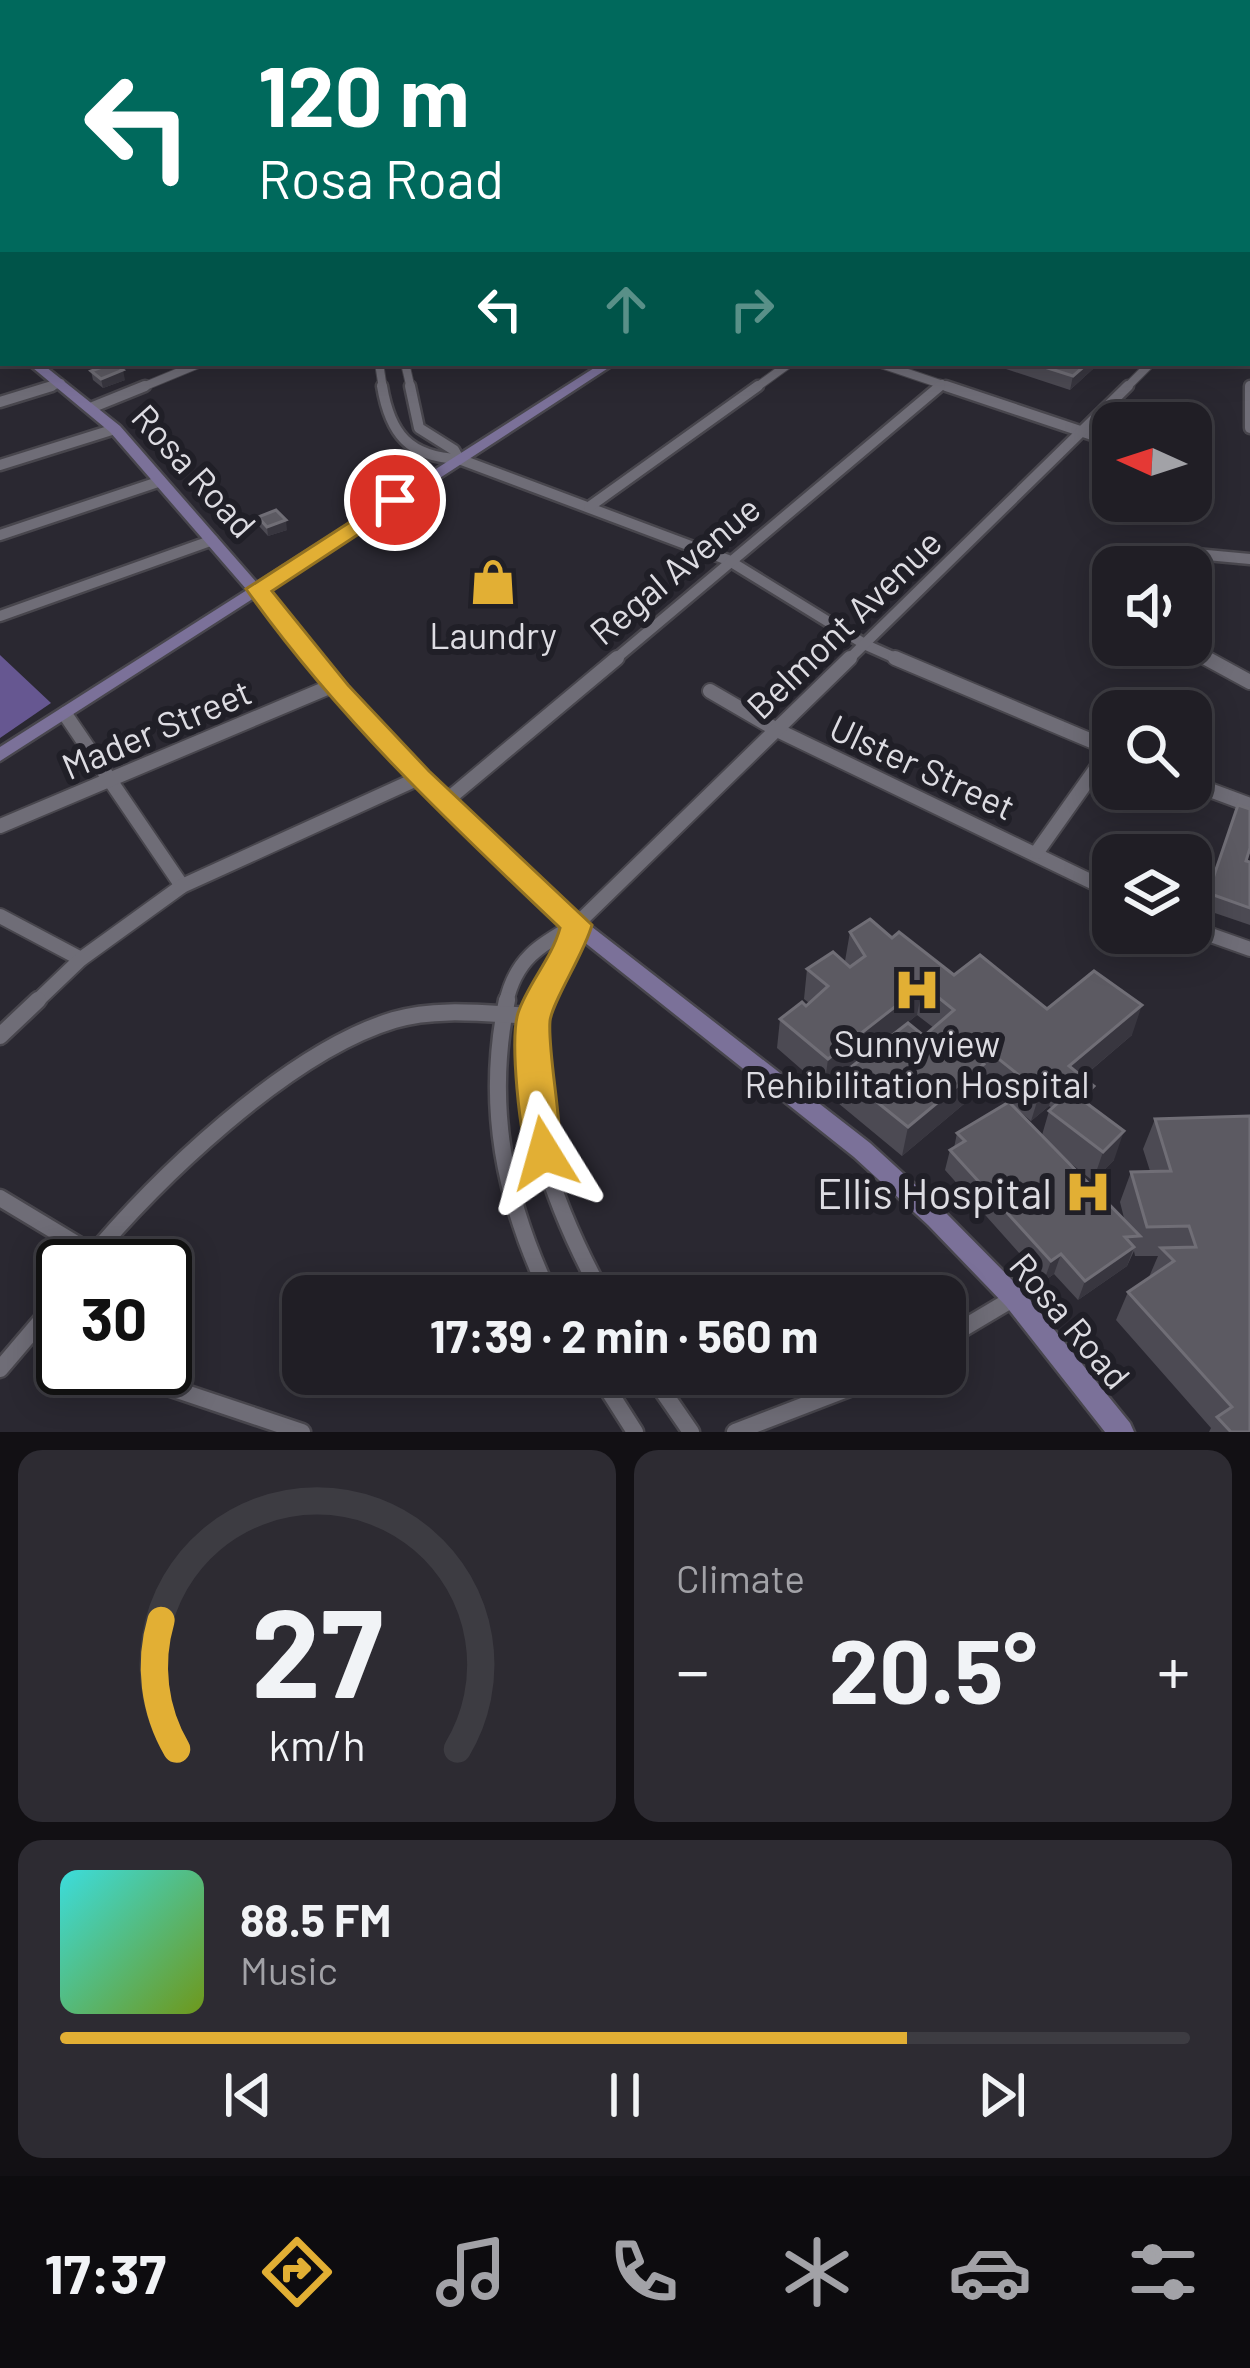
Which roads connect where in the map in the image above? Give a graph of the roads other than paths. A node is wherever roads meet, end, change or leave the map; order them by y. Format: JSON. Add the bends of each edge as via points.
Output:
{"nodes":[{"id":1,"x":37,"y":366,"type":"edge"},
{"id":2,"x":193,"y":366,"type":"edge"},
{"id":3,"x":379,"y":366,"type":"edge"},
{"id":4,"x":406,"y":366,"type":"edge"},
{"id":5,"x":605,"y":366,"type":"edge"},
{"id":6,"x":786,"y":366,"type":"edge"},
{"id":7,"x":887,"y":366,"type":"edge"},
{"id":8,"x":1148,"y":366,"type":"edge"},
{"id":9,"x":61,"y":383,"type":"junction"},
{"id":10,"x":942,"y":384,"type":"junction"},
{"id":11,"x":1250,"y":386,"type":"edge"},
{"id":12,"x":0,"y":401,"type":"edge"},
{"id":13,"x":93,"y":406,"type":"junction"},
{"id":14,"x":1250,"y":428,"type":"edge"},
{"id":15,"x":115,"y":429,"type":"junction"},
{"id":16,"x":1081,"y":432,"type":"junction"},
{"id":17,"x":1092,"y":435,"type":"edge"},
{"id":18,"x":459,"y":459,"type":"junction"},
{"id":19,"x":0,"y":465,"type":"edge"},
{"id":20,"x":161,"y":481,"type":"junction"},
{"id":21,"x":589,"y":507,"type":"junction"},
{"id":22,"x":0,"y":535,"type":"edge"},
{"id":23,"x":213,"y":540,"type":"junction"},
{"id":24,"x":1212,"y":554,"type":"edge"},
{"id":25,"x":1250,"y":559,"type":"edge"},
{"id":26,"x":728,"y":560,"type":"junction"},
{"id":27,"x":258,"y":589,"type":"junction"},
{"id":28,"x":0,"y":616,"type":"edge"},
{"id":29,"x":866,"y":645,"type":"junction"},
{"id":30,"x":1212,"y":661,"type":"edge"},
{"id":31,"x":1250,"y":682,"type":"edge"},
{"id":32,"x":334,"y":685,"type":"junction"},
{"id":33,"x":710,"y":691,"type":"dead end"},
{"id":34,"x":64,"y":714,"type":"junction"},
{"id":35,"x":777,"y":730,"type":"junction"},
{"id":36,"x":1092,"y":741,"type":"edge"},
{"id":37,"x":0,"y":755,"type":"edge"},
{"id":38,"x":1092,"y":777,"type":"edge"},
{"id":39,"x":419,"y":778,"type":"junction"},
{"id":40,"x":110,"y":781,"type":"junction"},
{"id":41,"x":1212,"y":791,"type":"edge"},
{"id":42,"x":446,"y":802,"type":"junction"},
{"id":43,"x":1250,"y":805,"type":"edge"},
{"id":44,"x":0,"y":826,"type":"edge"},
{"id":45,"x":1037,"y":852,"type":"junction"},
{"id":46,"x":1092,"y":881,"type":"edge"},
{"id":47,"x":182,"y":886,"type":"junction"},
{"id":48,"x":0,"y":916,"type":"edge"},
{"id":49,"x":576,"y":925,"type":"junction"},
{"id":50,"x":1212,"y":935,"type":"edge"},
{"id":51,"x":1250,"y":949,"type":"edge"},
{"id":52,"x":81,"y":959,"type":"junction"},
{"id":53,"x":503,"y":1015,"type":"junction"},
{"id":54,"x":533,"y":1016,"type":"junction"},
{"id":55,"x":0,"y":1036,"type":"edge"},
{"id":56,"x":0,"y":1198,"type":"edge"},
{"id":57,"x":59,"y":1239,"type":"edge"},
{"id":58,"x":110,"y":1239,"type":"edge"},
{"id":59,"x":541,"y":1275,"type":"edge"},
{"id":60,"x":591,"y":1275,"type":"edge"},
{"id":61,"x":1014,"y":1298,"type":"junction"},
{"id":62,"x":966,"y":1327,"type":"edge"},
{"id":63,"x":36,"y":1331,"type":"edge"},
{"id":64,"x":0,"y":1369,"type":"edge"},
{"id":65,"x":191,"y":1395,"type":"edge"},
{"id":66,"x":611,"y":1395,"type":"edge"},
{"id":67,"x":665,"y":1395,"type":"edge"},
{"id":68,"x":831,"y":1395,"type":"edge"},
{"id":69,"x":302,"y":1432,"type":"edge"},
{"id":70,"x":635,"y":1432,"type":"edge"},
{"id":71,"x":691,"y":1432,"type":"edge"},
{"id":72,"x":735,"y":1432,"type":"edge"},
{"id":73,"x":1120,"y":1432,"type":"edge"}],
"edges":[{"from":1,"to":9,"type":"street","name":"Rosa Road"},
{"from":2,"to":13,"type":"street"},
{"from":3,"to":18,"type":"street","via":[[396,436],[436,460]]},
{"from":4,"to":18,"type":"street","via":[[419,428]]},
{"from":5,"to":18,"type":"street"},
{"from":6,"to":21,"type":"street"},
{"from":7,"to":10,"type":"street"},
{"from":8,"to":16,"type":"street","name":"Belmont Avenue"},
{"from":9,"to":12,"type":"street"},
{"from":9,"to":13,"type":"street","name":"Rosa Road"},
{"from":10,"to":16,"type":"street"},
{"from":10,"to":26,"type":"street","name":"Regal Avenue"},
{"from":11,"to":14,"type":"street"},
{"from":13,"to":15,"type":"street","name":"Rosa Road"},
{"from":15,"to":19,"type":"street"},
{"from":15,"to":20,"type":"street","name":"Rosa Road"},
{"from":16,"to":17,"type":"street"},
{"from":16,"to":29,"type":"street","name":"Belmont Avenue"},
{"from":18,"to":21,"type":"street"},
{"from":18,"to":27,"type":"street"},
{"from":20,"to":22,"type":"street"},
{"from":20,"to":23,"type":"street","name":"Rosa Road"},
{"from":21,"to":26,"type":"street"},
{"from":23,"to":27,"type":"street","name":"Rosa Road"},
{"from":23,"to":28,"type":"street"},
{"from":24,"to":25,"type":"street"},
{"from":26,"to":29,"type":"street"},
{"from":26,"to":42,"type":"street","name":"Regal Avenue"},
{"from":27,"to":32,"type":"street","name":"Rosa Road"},
{"from":27,"to":34,"type":"street"},
{"from":29,"to":35,"type":"street","name":"Belmont Avenue"},
{"from":29,"to":36,"type":"street"},
{"from":30,"to":31,"type":"street"},
{"from":32,"to":39,"type":"street","name":"Rosa Road"},
{"from":32,"to":40,"type":"street","name":"Mader Street"},
{"from":33,"to":35,"type":"street","name":"Ulster Street"},
{"from":34,"to":37,"type":"street"},
{"from":34,"to":40,"type":"street"},
{"from":35,"to":45,"type":"street","name":"Ulster Street"},
{"from":35,"to":49,"type":"street","name":"Belmont Avenue"},
{"from":38,"to":45,"type":"street"},
{"from":39,"to":42,"type":"street","name":"Rosa Road"},
{"from":39,"to":47,"type":"street"},
{"from":40,"to":44,"type":"street","name":"Mader Street"},
{"from":40,"to":47,"type":"street"},
{"from":41,"to":43,"type":"street"},
{"from":42,"to":49,"type":"street","name":"Rosa Road"},
{"from":45,"to":46,"type":"street","name":"Ulster Street"},
{"from":47,"to":52,"type":"street"},
{"from":48,"to":52,"type":"street"},
{"from":49,"to":53,"type":"street","via":[[518,967]]},
{"from":49,"to":54,"type":"street","via":[[568,956]]},
{"from":49,"to":61,"type":"street","name":"Rosa Road","via":[[862,1150]]},
{"from":50,"to":51,"type":"street"},
{"from":52,"to":55,"type":"street"},
{"from":53,"to":54,"type":"street"},
{"from":53,"to":58,"type":"street","via":[[397,1020],[348,1040],[204,1147]]},
{"from":53,"to":59,"type":"street","via":[[496,1116],[511,1207]]},
{"from":54,"to":60,"type":"street","via":[[536,1102],[552,1186]]},
{"from":56,"to":57,"type":"street"},
{"from":61,"to":62,"type":"street"},
{"from":61,"to":73,"type":"street","name":"Rosa Road"},
{"from":63,"to":64,"type":"street"},
{"from":65,"to":69,"type":"street"},
{"from":66,"to":70,"type":"street"},
{"from":67,"to":71,"type":"street"},
{"from":68,"to":72,"type":"street"}]}
